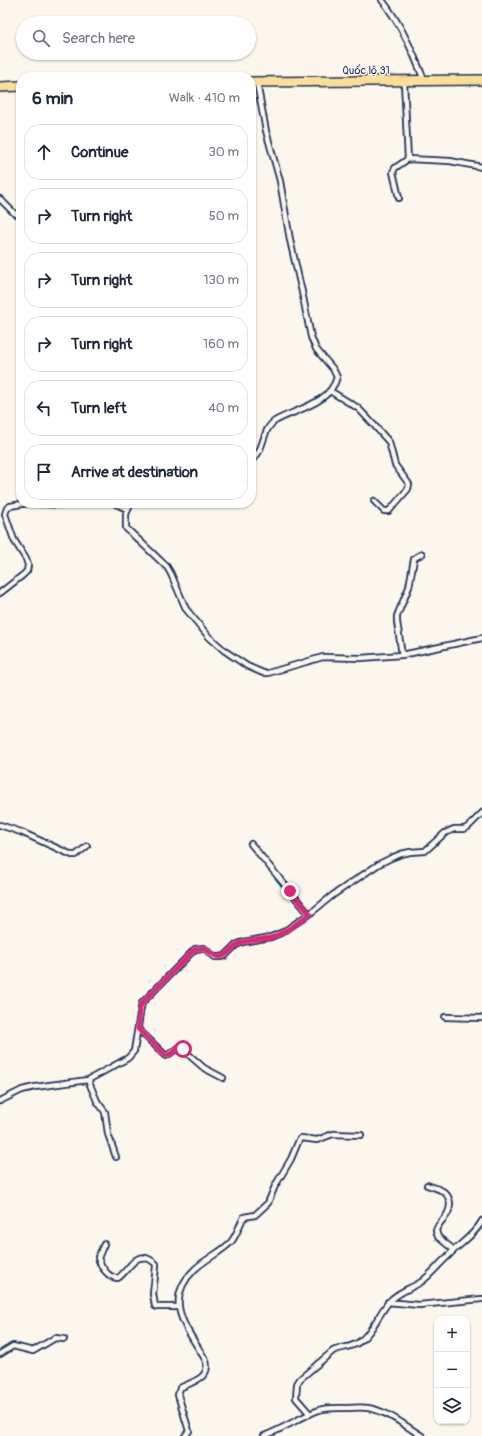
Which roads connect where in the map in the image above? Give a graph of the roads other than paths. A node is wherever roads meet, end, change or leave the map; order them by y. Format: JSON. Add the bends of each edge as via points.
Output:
{"nodes":[{"id":1,"x":382,"y":0,"type":"edge"},
{"id":2,"x":424,"y":80,"type":"junction"},
{"id":3,"x":482,"y":80,"type":"edge"},
{"id":4,"x":256,"y":82,"type":"edge"},
{"id":5,"x":404,"y":82,"type":"junction"},
{"id":6,"x":16,"y":86,"type":"edge"},
{"id":7,"x":0,"y":87,"type":"edge"},
{"id":8,"x":256,"y":90,"type":"edge"},
{"id":9,"x":408,"y":159,"type":"junction"},
{"id":10,"x":482,"y":167,"type":"edge"},
{"id":11,"x":399,"y":198,"type":"dead end"},
{"id":12,"x":0,"y":199,"type":"edge"},
{"id":13,"x":16,"y":213,"type":"edge"},
{"id":14,"x":330,"y":391,"type":"junction"},
{"id":15,"x":256,"y":456,"type":"edge"},
{"id":16,"x":374,"y":501,"type":"dead end"},
{"id":17,"x":16,"y":505,"type":"edge"},
{"id":18,"x":127,"y":509,"type":"edge"},
{"id":19,"x":422,"y":554,"type":"dead end"},
{"id":20,"x":0,"y":593,"type":"edge"},
{"id":21,"x":482,"y":638,"type":"edge"},
{"id":22,"x":402,"y":655,"type":"junction"},
{"id":23,"x":482,"y":813,"type":"edge"},
{"id":24,"x":0,"y":825,"type":"edge"},
{"id":25,"x":251,"y":844,"type":"dead end"},
{"id":26,"x":87,"y":846,"type":"dead end"},
{"id":27,"x":310,"y":914,"type":"junction"},
{"id":28,"x":445,"y":1016,"type":"dead end"},
{"id":29,"x":482,"y":1018,"type":"edge"},
{"id":30,"x":138,"y":1029,"type":"junction"},
{"id":31,"x":223,"y":1078,"type":"dead end"},
{"id":32,"x":88,"y":1080,"type":"junction"},
{"id":33,"x":0,"y":1101,"type":"edge"},
{"id":34,"x":360,"y":1135,"type":"dead end"},
{"id":35,"x":116,"y":1157,"type":"dead end"},
{"id":36,"x":427,"y":1185,"type":"dead end"},
{"id":37,"x":482,"y":1221,"type":"edge"},
{"id":38,"x":104,"y":1244,"type":"dead end"},
{"id":39,"x":454,"y":1250,"type":"junction"},
{"id":40,"x":482,"y":1298,"type":"edge"},
{"id":41,"x":388,"y":1302,"type":"junction"},
{"id":42,"x":179,"y":1307,"type":"junction"},
{"id":43,"x":64,"y":1339,"type":"dead end"},
{"id":44,"x":0,"y":1354,"type":"edge"},
{"id":45,"x":310,"y":1414,"type":"junction"},
{"id":46,"x":185,"y":1436,"type":"edge"},
{"id":47,"x":264,"y":1436,"type":"edge"},
{"id":48,"x":422,"y":1436,"type":"edge"}],
"edges":[{"from":1,"to":2,"type":"street","via":[[406,39]]},
{"from":2,"to":3,"type":"highway","name":"Quốc lộ 31"},
{"from":2,"to":5,"type":"highway","name":"Quốc lộ 31"},
{"from":4,"to":5,"type":"highway","name":"Quốc lộ 31"},
{"from":5,"to":9,"type":"street"},
{"from":6,"to":7,"type":"highway"},
{"from":8,"to":14,"type":"street","via":[[280,181],[309,332],[316,349],[337,374],[337,380]]},
{"from":9,"to":10,"type":"street","via":[[450,161]]},
{"from":9,"to":11,"type":"street","via":[[395,168],[394,172]]},
{"from":12,"to":13,"type":"street"},
{"from":14,"to":15,"type":"street","via":[[308,406],[270,425]]},
{"from":14,"to":16,"type":"street","via":[[358,408],[389,442],[395,465],[409,484],[408,489],[389,511],[384,511]]},
{"from":17,"to":20,"type":"street","via":[[7,508],[5,514],[12,536],[28,565],[27,571]]},
{"from":18,"to":22,"type":"street","via":[[126,528],[167,567],[190,614],[209,637],[225,651],[255,670],[268,673],[323,657]]},
{"from":19,"to":22,"type":"street","via":[[414,559],[409,587],[397,616]]},
{"from":21,"to":22,"type":"street"},
{"from":23,"to":27,"type":"street","via":[[468,827],[445,833],[425,851],[401,854],[380,864],[332,895]]},
{"from":24,"to":26,"type":"street","via":[[72,855]]},
{"from":25,"to":27,"type":"street"},
{"from":27,"to":30,"type":"street","via":[[283,932],[236,945],[225,956],[215,957],[204,948],[195,949],[142,1003]]},
{"from":28,"to":29,"type":"street"},
{"from":30,"to":31,"type":"street","via":[[166,1056],[181,1047],[204,1068]]},
{"from":30,"to":32,"type":"street","via":[[134,1051],[128,1058]]},
{"from":32,"to":33,"type":"street","via":[[35,1086]]},
{"from":32,"to":35,"type":"street","via":[[105,1112],[108,1134]]},
{"from":34,"to":42,"type":"street","via":[[333,1134],[317,1140],[301,1138],[268,1203],[254,1215],[244,1217],[232,1241],[194,1270],[180,1290]]},
{"from":36,"to":39,"type":"street","via":[[446,1192],[448,1196],[449,1212],[436,1231],[438,1237]]},
{"from":37,"to":39,"type":"street","via":[[473,1234]]},
{"from":38,"to":42,"type":"street","via":[[98,1258],[109,1276],[118,1278],[134,1260],[150,1260],[156,1264],[153,1294],[155,1306]]},
{"from":39,"to":41,"type":"street","via":[[428,1276]]},
{"from":40,"to":41,"type":"street","via":[[420,1305]]},
{"from":41,"to":45,"type":"street","via":[[363,1339],[352,1346],[333,1351],[297,1384],[296,1398]]},
{"from":42,"to":46,"type":"street","via":[[186,1328],[208,1365],[202,1377],[180,1388],[178,1394],[189,1431]]},
{"from":43,"to":44,"type":"street","via":[[55,1338],[33,1351],[13,1346]]},
{"from":45,"to":47,"type":"street"},
{"from":45,"to":48,"type":"street","via":[[325,1408],[368,1408],[388,1415]]}]}
